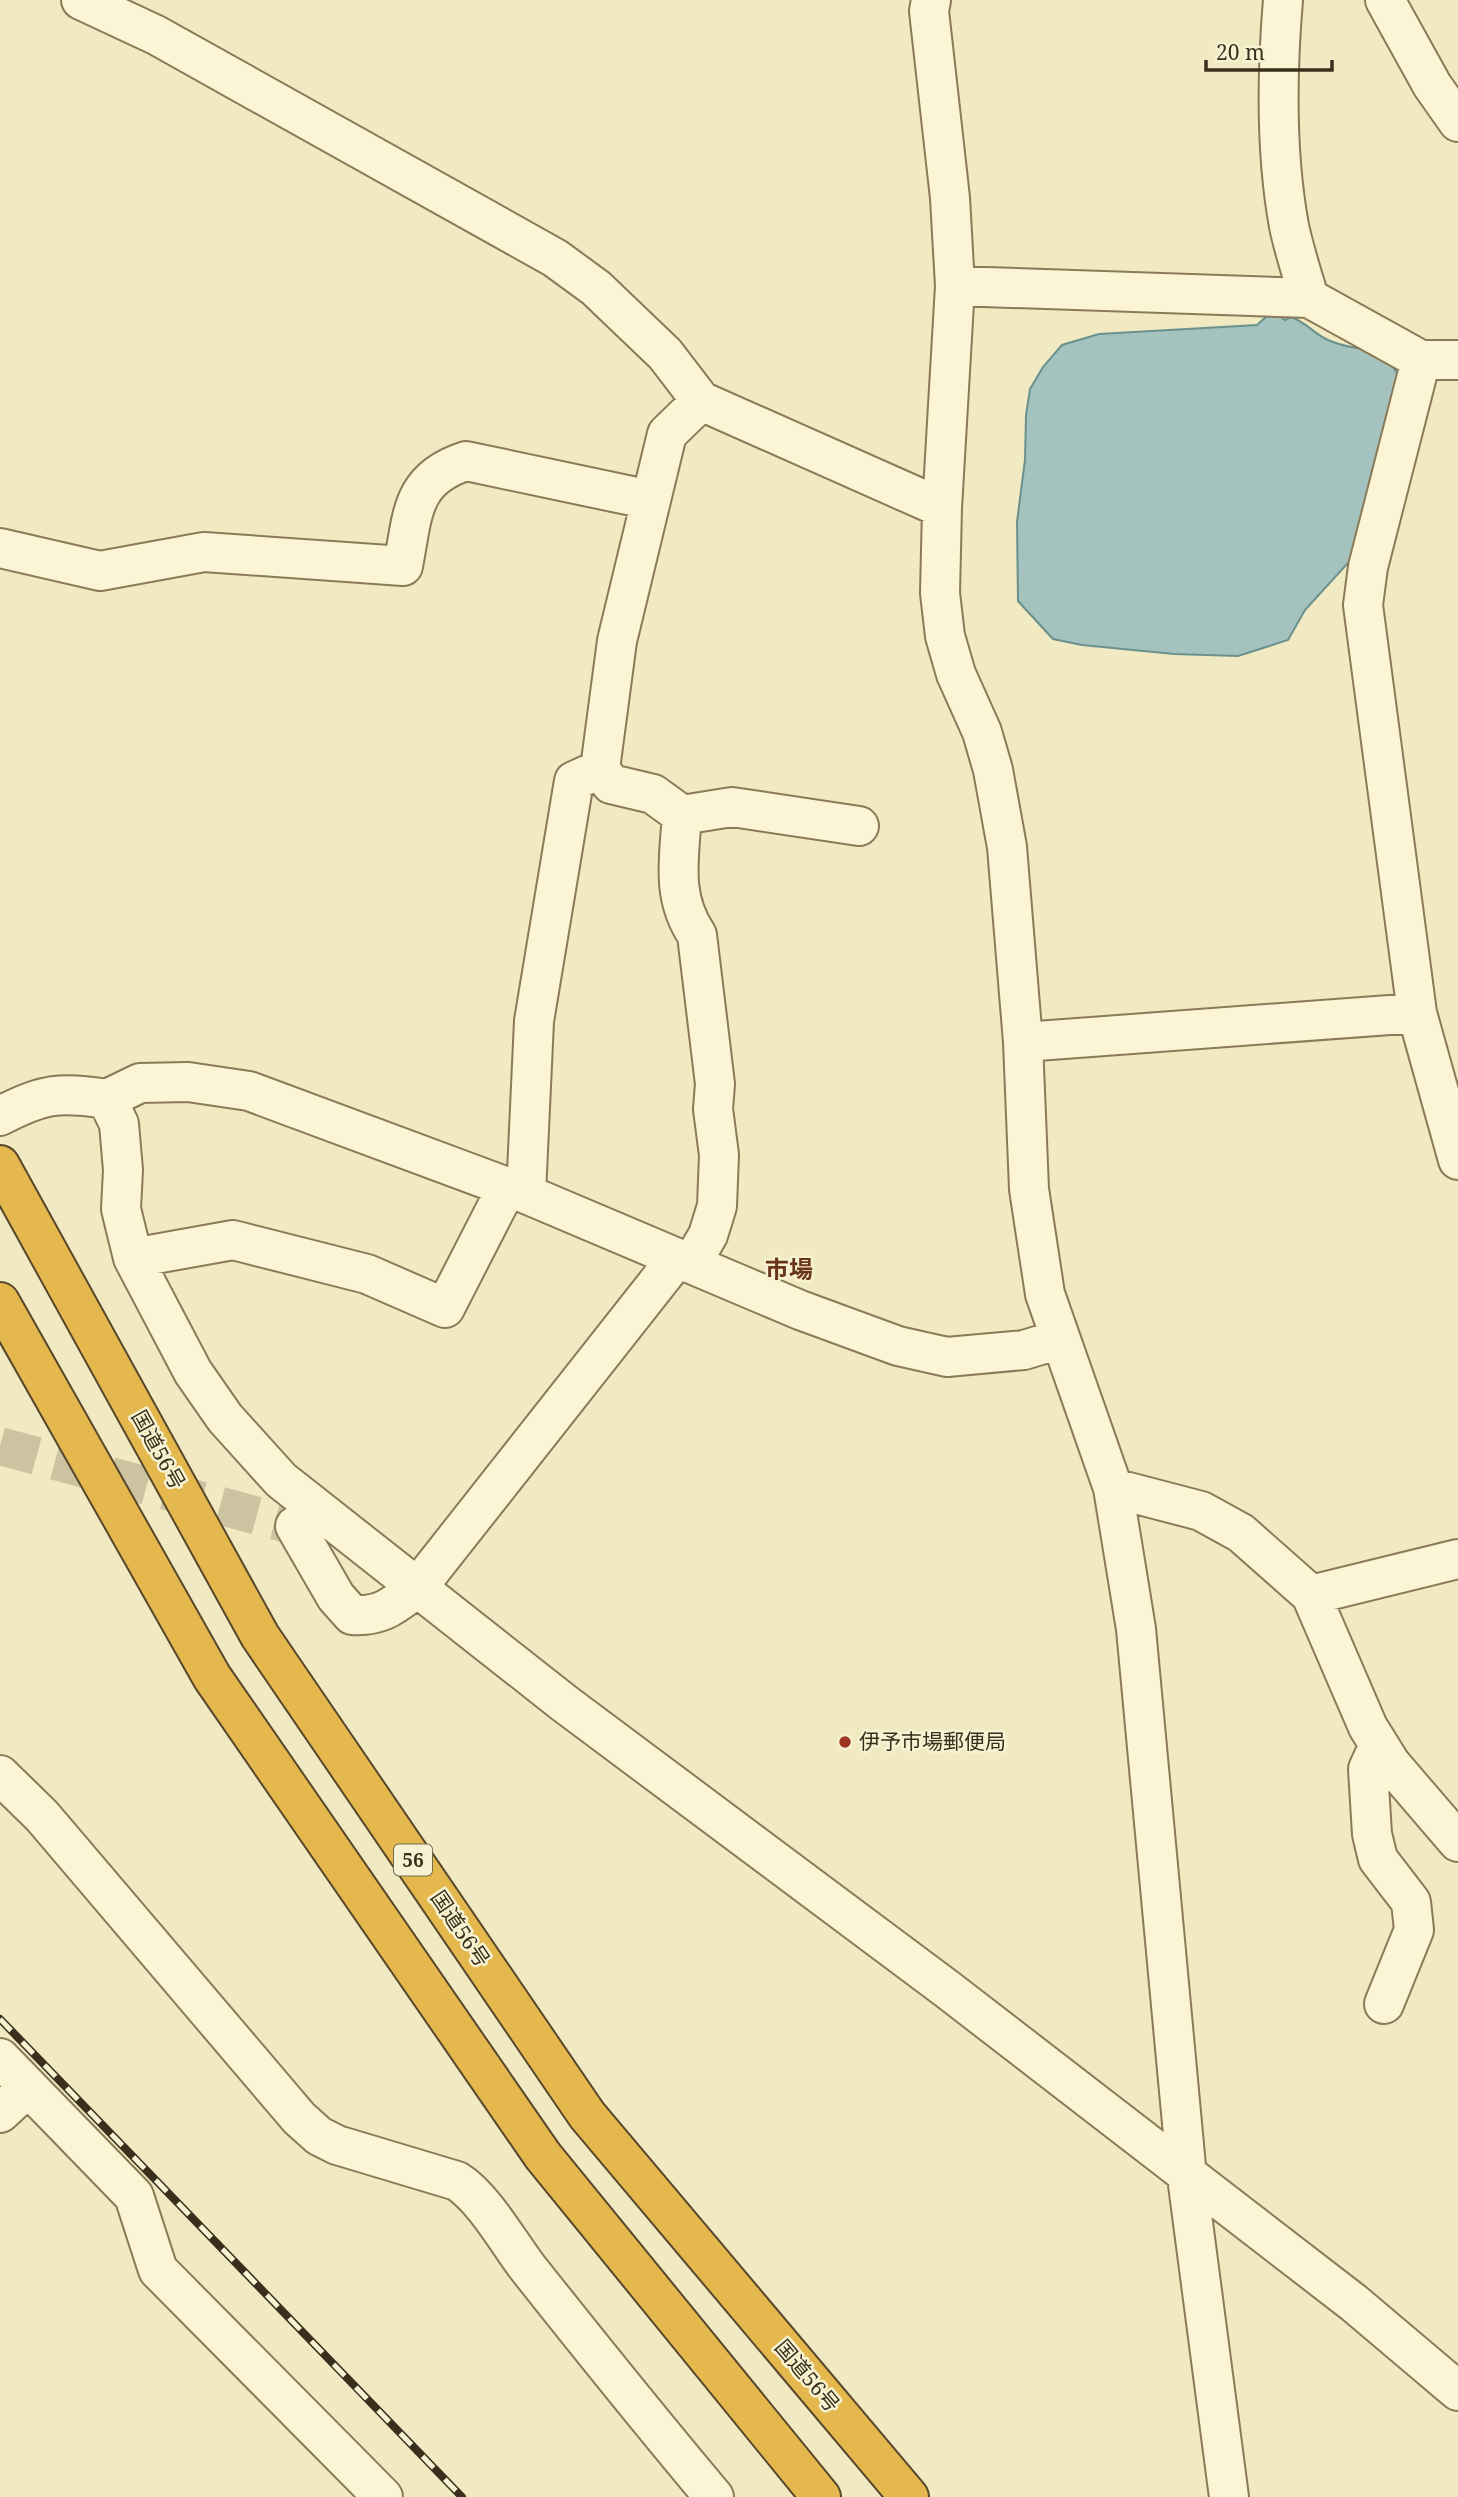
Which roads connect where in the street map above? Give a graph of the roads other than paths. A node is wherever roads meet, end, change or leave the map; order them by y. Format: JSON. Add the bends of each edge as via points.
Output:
{"nodes":[{"id":1,"x":81,"y":0,"type":"edge"},
{"id":2,"x":1283,"y":0,"type":"edge"},
{"id":3,"x":1385,"y":0,"type":"edge"},
{"id":4,"x":927,"y":4,"type":"edge"},
{"id":5,"x":1458,"y":122,"type":"edge"},
{"id":6,"x":955,"y":286,"type":"junction"},
{"id":7,"x":1309,"y":298,"type":"junction"},
{"id":8,"x":1439,"y":360,"type":"edge"},
{"id":9,"x":701,"y":401,"type":"junction"},
{"id":10,"x":651,"y":500,"type":"junction"},
{"id":11,"x":942,"y":508,"type":"junction"},
{"id":12,"x":0,"y":548,"type":"edge"},
{"id":13,"x":600,"y":769,"type":"junction"},
{"id":14,"x":682,"y":815,"type":"junction"},
{"id":15,"x":859,"y":827,"type":"dead end"},
{"id":16,"x":1417,"y":1013,"type":"junction"},
{"id":17,"x":1023,"y":1042,"type":"junction"},
{"id":18,"x":107,"y":1099,"type":"junction"},
{"id":19,"x":0,"y":1116,"type":"edge"},
{"id":20,"x":1458,"y":1160,"type":"edge"},
{"id":21,"x":0,"y":1165,"type":"edge"},
{"id":22,"x":516,"y":1191,"type":"junction"},
{"id":23,"x":133,"y":1258,"type":"junction"},
{"id":24,"x":684,"y":1261,"type":"junction"},
{"id":25,"x":0,"y":1302,"type":"edge"},
{"id":26,"x":1060,"y":1339,"type":"junction"},
{"id":27,"x":1113,"y":1488,"type":"junction"},
{"id":28,"x":295,"y":1526,"type":"tunnel mouth"},
{"id":29,"x":1458,"y":1559,"type":"edge"},
{"id":30,"x":416,"y":1588,"type":"junction"},
{"id":31,"x":1311,"y":1595,"type":"junction"},
{"id":32,"x":1379,"y":1745,"type":"junction"},
{"id":33,"x":0,"y":1775,"type":"edge"},
{"id":34,"x":1458,"y":1842,"type":"edge"},
{"id":35,"x":1384,"y":2004,"type":"dead end"},
{"id":36,"x":0,"y":2058,"type":"edge"},
{"id":37,"x":28,"y":2087,"type":"junction"},
{"id":38,"x":0,"y":2113,"type":"edge"},
{"id":39,"x":1187,"y":2177,"type":"junction"},
{"id":40,"x":1458,"y":2391,"type":"edge"},
{"id":41,"x":383,"y":2497,"type":"edge"},
{"id":42,"x":715,"y":2497,"type":"edge"},
{"id":43,"x":821,"y":2497,"type":"edge"},
{"id":44,"x":909,"y":2497,"type":"edge"},
{"id":45,"x":1229,"y":2497,"type":"edge"}],
"edges":[{"from":1,"to":9,"type":"street","via":[[156,35],[555,258],[596,288],[665,354]]},
{"from":2,"to":7,"type":"street","via":[[1279,42],[1289,225]]},
{"from":3,"to":5,"type":"street"},
{"from":4,"to":6,"type":"street","via":[[950,198]]},
{"from":6,"to":7,"type":"street"},
{"from":6,"to":11,"type":"street"},
{"from":7,"to":8,"type":"street"},
{"from":8,"to":16,"type":"street","via":[[1368,567],[1363,605]]},
{"from":9,"to":10,"type":"street","via":[[667,434]]},
{"from":9,"to":11,"type":"street"},
{"from":10,"to":12,"type":"street","via":[[466,461],[444,468],[425,483],[416,502],[402,566],[204,552],[100,571]]},
{"from":10,"to":13,"type":"street","via":[[617,641]]},
{"from":11,"to":17,"type":"street","via":[[940,593],[945,636],[993,770],[1007,847]]},
{"from":13,"to":14,"type":"street","via":[[611,784],[653,794]]},
{"from":13,"to":22,"type":"street","via":[[574,781],[534,1021]]},
{"from":14,"to":15,"type":"street","via":[[732,807]]},
{"from":14,"to":24,"type":"street","via":[[678,870],[684,916],[697,935],[719,1155],[717,1206],[708,1235]]},
{"from":16,"to":17,"type":"street"},
{"from":16,"to":20,"type":"street"},
{"from":17,"to":26,"type":"street","via":[[1029,1189],[1045,1294]]},
{"from":18,"to":19,"type":"street","via":[[69,1094],[34,1098]]},
{"from":18,"to":22,"type":"street","via":[[140,1083],[188,1082],[249,1091]]},
{"from":18,"to":23,"type":"street","via":[[119,1124],[121,1209]]},
{"from":21,"to":44,"type":"highway","name":"国道56号","number":"56","via":[[260,1636],[587,2115]]},
{"from":22,"to":23,"type":"street","via":[[445,1308],[368,1274],[233,1240]]},
{"from":22,"to":24,"type":"street"},
{"from":23,"to":30,"type":"street","via":[[193,1372],[225,1418],[281,1480]]},
{"from":24,"to":26,"type":"street","via":[[800,1310],[947,1357],[1024,1350]]},
{"from":24,"to":30,"type":"street"},
{"from":25,"to":43,"type":"highway","via":[[220,1688],[543,2156]]},
{"from":26,"to":27,"type":"street"},
{"from":27,"to":31,"type":"street","via":[[1201,1511],[1241,1533]]},
{"from":27,"to":39,"type":"street","via":[[1136,1629]]},
{"from":28,"to":30,"type":"street","via":[[336,1597],[352,1615],[373,1616]]},
{"from":29,"to":31,"type":"street"},
{"from":30,"to":39,"type":"street","via":[[947,1989]]},
{"from":31,"to":32,"type":"street"},
{"from":32,"to":34,"type":"street"},
{"from":32,"to":35,"type":"street","via":[[1367,1769],[1372,1834],[1378,1859],[1411,1902],[1414,1930]]},
{"from":33,"to":42,"type":"street","via":[[42,1816],[319,2136],[457,2181],[471,2190],[542,2286]]},
{"from":36,"to":37,"type":"street"},
{"from":37,"to":38,"type":"street"},
{"from":37,"to":41,"type":"street","via":[[134,2196],[158,2270]]},
{"from":39,"to":40,"type":"street","via":[[1354,2303]]},
{"from":39,"to":45,"type":"street"}]}
